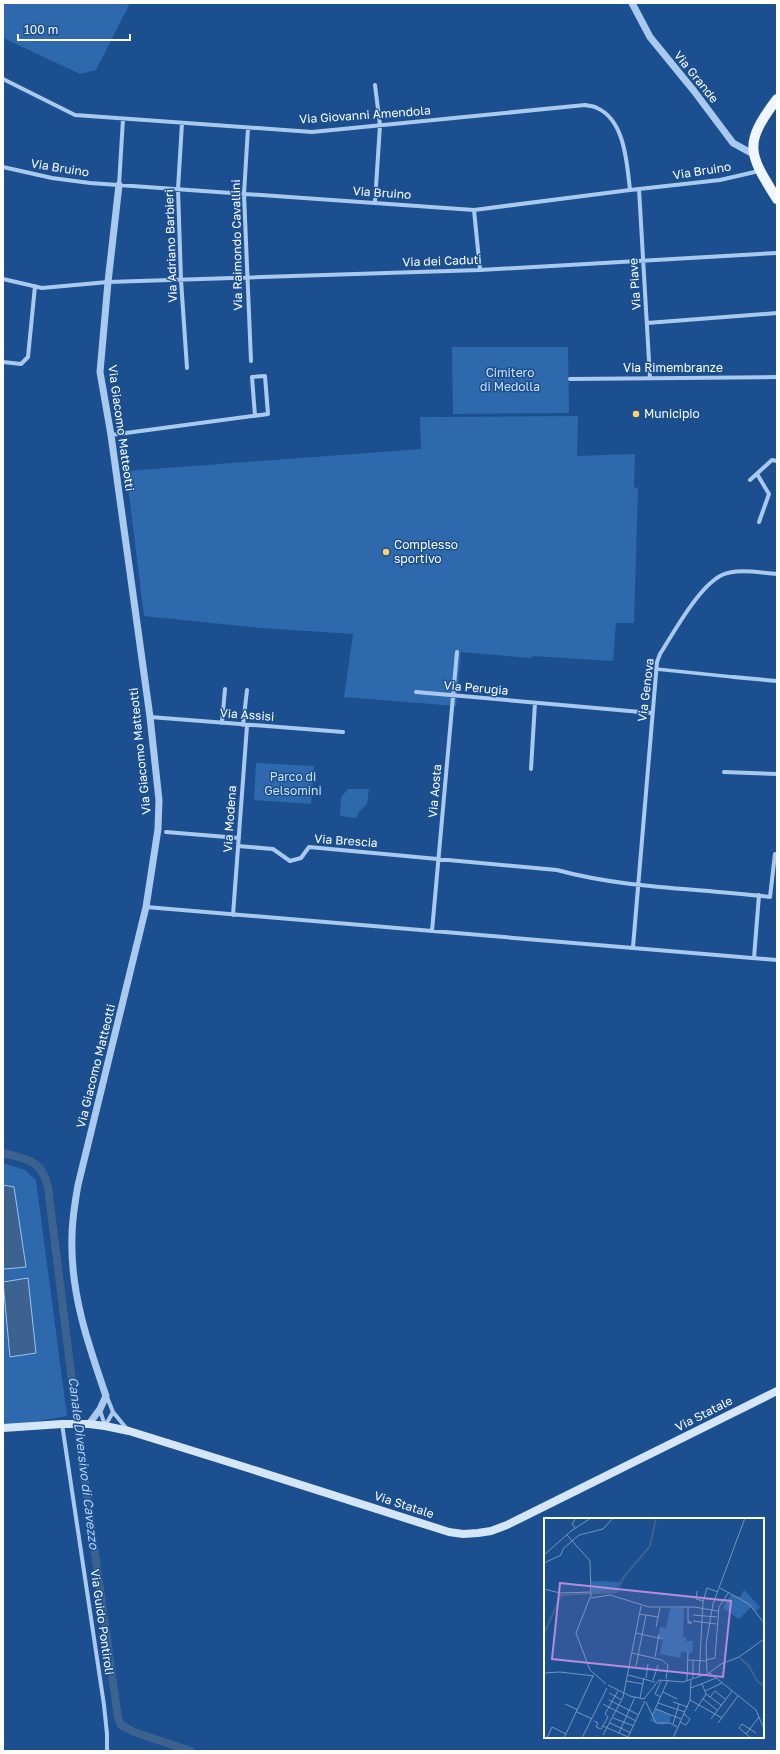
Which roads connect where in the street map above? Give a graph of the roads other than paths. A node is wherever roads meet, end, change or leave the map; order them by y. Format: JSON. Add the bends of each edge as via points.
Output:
{"nodes":[{"id":1,"x":632,"y":3,"type":"edge"},
{"id":2,"x":3,"y":79,"type":"edge"},
{"id":3,"x":375,"y":85,"type":"dead end"},
{"id":4,"x":777,"y":99,"type":"edge"},
{"id":5,"x":123,"y":119,"type":"junction"},
{"id":6,"x":182,"y":123,"type":"junction"},
{"id":7,"x":380,"y":125,"type":"junction"},
{"id":8,"x":248,"y":128,"type":"junction"},
{"id":9,"x":753,"y":154,"type":"junction"},
{"id":10,"x":3,"y":167,"type":"edge"},
{"id":11,"x":759,"y":171,"type":"junction"},
{"id":12,"x":119,"y":185,"type":"junction"},
{"id":13,"x":178,"y":188,"type":"junction"},
{"id":14,"x":639,"y":189,"type":"junction"},
{"id":15,"x":630,"y":190,"type":"junction"},
{"id":16,"x":244,"y":194,"type":"junction"},
{"id":17,"x":777,"y":198,"type":"edge"},
{"id":18,"x":375,"y":202,"type":"junction"},
{"id":19,"x":474,"y":210,"type":"junction"},
{"id":20,"x":777,"y":253,"type":"edge"},
{"id":21,"x":643,"y":260,"type":"junction"},
{"id":22,"x":480,"y":270,"type":"junction"},
{"id":23,"x":248,"y":278,"type":"junction"},
{"id":24,"x":3,"y":279,"type":"edge"},
{"id":25,"x":181,"y":280,"type":"junction"},
{"id":26,"x":108,"y":282,"type":"junction"},
{"id":27,"x":35,"y":286,"type":"junction"},
{"id":28,"x":777,"y":313,"type":"edge"},
{"id":29,"x":647,"y":323,"type":"junction"},
{"id":30,"x":3,"y":362,"type":"edge"},
{"id":31,"x":251,"y":362,"type":"dead end"},
{"id":32,"x":187,"y":368,"type":"dead end"},
{"id":33,"x":777,"y":377,"type":"edge"},
{"id":34,"x":650,"y":378,"type":"junction"},
{"id":35,"x":570,"y":379,"type":"dead end"},
{"id":36,"x":255,"y":416,"type":"junction"},
{"id":37,"x":111,"y":435,"type":"junction"},
{"id":38,"x":777,"y":461,"type":"edge"},
{"id":39,"x":757,"y":474,"type":"junction"},
{"id":40,"x":750,"y":480,"type":"dead end"},
{"id":41,"x":759,"y":522,"type":"dead end"},
{"id":42,"x":777,"y":574,"type":"edge"},
{"id":43,"x":457,"y":652,"type":"dead end"},
{"id":44,"x":656,"y":669,"type":"junction"},
{"id":45,"x":733,"y":677,"type":"joint"},
{"id":46,"x":777,"y":681,"type":"edge"},
{"id":47,"x":225,"y":689,"type":"dead end"},
{"id":48,"x":247,"y":690,"type":"dead end"},
{"id":49,"x":416,"y":692,"type":"dead end"},
{"id":50,"x":454,"y":696,"type":"junction"},
{"id":51,"x":535,"y":703,"type":"junction"},
{"id":52,"x":652,"y":713,"type":"junction"},
{"id":53,"x":150,"y":717,"type":"junction"},
{"id":54,"x":222,"y":724,"type":"junction"},
{"id":55,"x":245,"y":725,"type":"junction"},
{"id":56,"x":343,"y":732,"type":"dead end"},
{"id":57,"x":531,"y":769,"type":"dead end"},
{"id":58,"x":724,"y":772,"type":"dead end"},
{"id":59,"x":777,"y":774,"type":"edge"},
{"id":60,"x":166,"y":832,"type":"dead end"},
{"id":61,"x":239,"y":838,"type":"junction"},
{"id":62,"x":238,"y":846,"type":"junction"},
{"id":63,"x":776,"y":854,"type":"dead end"},
{"id":64,"x":438,"y":858,"type":"junction"},
{"id":65,"x":638,"y":884,"type":"junction"},
{"id":66,"x":759,"y":896,"type":"junction"},
{"id":67,"x":146,"y":907,"type":"junction"},
{"id":68,"x":233,"y":915,"type":"junction"},
{"id":69,"x":432,"y":931,"type":"junction"},
{"id":70,"x":633,"y":947,"type":"junction"},
{"id":71,"x":754,"y":958,"type":"junction"},
{"id":72,"x":777,"y":960,"type":"edge"},
{"id":73,"x":777,"y":1391,"type":"edge"},
{"id":74,"x":106,"y":1396,"type":"junction"},
{"id":75,"x":100,"y":1409,"type":"junction"},
{"id":76,"x":112,"y":1412,"type":"junction"},
{"id":77,"x":66,"y":1424,"type":"junction"},
{"id":78,"x":87,"y":1424,"type":"junction"},
{"id":79,"x":105,"y":1426,"type":"junction"},
{"id":80,"x":3,"y":1428,"type":"edge"},
{"id":81,"x":129,"y":1431,"type":"junction"},
{"id":82,"x":107,"y":1751,"type":"edge"}],
"edges":[{"from":1,"to":9,"type":"street","name":"Via Grande","via":[[650,37],[733,143]]},
{"from":2,"to":5,"type":"street","name":"Via Giovanni Amendola","via":[[75,115]]},
{"from":3,"to":7,"type":"street"},
{"from":4,"to":9,"type":"main road","via":[[755,134]]},
{"from":5,"to":6,"type":"street","name":"Via Giovanni Amendola"},
{"from":5,"to":12,"type":"street","name":"Via Giacomo Matteotti"},
{"from":6,"to":8,"type":"street","name":"Via Giovanni Amendola"},
{"from":6,"to":13,"type":"street","name":"Via Adriano Barbieri"},
{"from":7,"to":8,"type":"street","name":"Via Giovanni Amendola","via":[[312,132]]},
{"from":7,"to":15,"type":"street","name":"Via Giovanni Amendola","via":[[572,106],[597,107],[607,114],[621,138]]},
{"from":7,"to":18,"type":"street"},
{"from":8,"to":16,"type":"street","name":"Via Raimondo Cavallini"},
{"from":9,"to":11,"type":"main road"},
{"from":10,"to":12,"type":"street","name":"Via Bruino","via":[[52,178]]},
{"from":11,"to":14,"type":"street","name":"Via Bruino","via":[[720,180]]},
{"from":11,"to":17,"type":"main road"},
{"from":12,"to":13,"type":"street","name":"Via Bruino"},
{"from":12,"to":26,"type":"street","name":"Via Giacomo Matteotti"},
{"from":13,"to":16,"type":"street","name":"Via Bruino"},
{"from":13,"to":25,"type":"street","name":"Via Adriano Barbieri"},
{"from":14,"to":15,"type":"street","name":"Via Bruino"},
{"from":14,"to":21,"type":"street","name":"Via Piave"},
{"from":15,"to":19,"type":"street","name":"Via Bruino"},
{"from":16,"to":18,"type":"street","name":"Via Bruino"},
{"from":16,"to":23,"type":"street","name":"Via Raimondo Cavallini"},
{"from":18,"to":19,"type":"street","name":"Via Bruino"},
{"from":19,"to":22,"type":"street"},
{"from":20,"to":21,"type":"street","name":"Via dei Caduti"},
{"from":21,"to":22,"type":"street","name":"Via dei Caduti"},
{"from":21,"to":29,"type":"street","name":"Via Piave"},
{"from":22,"to":23,"type":"street","name":"Via dei Caduti"},
{"from":23,"to":25,"type":"street","name":"Via dei Caduti"},
{"from":23,"to":31,"type":"street","name":"Via Raimondo Cavallini"},
{"from":24,"to":27,"type":"street","name":"Via dei Caduti"},
{"from":25,"to":26,"type":"street","name":"Via dei Caduti"},
{"from":25,"to":32,"type":"street","name":"Via Adriano Barbieri"},
{"from":26,"to":27,"type":"street","name":"Via dei Caduti","via":[[42,288]]},
{"from":26,"to":37,"type":"street","name":"Via Giacomo Matteotti","via":[[100,372]]},
{"from":27,"to":30,"type":"street","via":[[28,357],[21,364]]},
{"from":28,"to":29,"type":"street"},
{"from":29,"to":34,"type":"street","name":"Via Piave"},
{"from":33,"to":34,"type":"street","name":"Via Rimembranze"},
{"from":34,"to":35,"type":"street","name":"Via Rimembranze"},
{"from":36,"to":36,"type":"street","via":[[268,414],[265,376],[252,377]]},
{"from":36,"to":37,"type":"street"},
{"from":37,"to":53,"type":"street","name":"Via Giacomo Matteotti"},
{"from":38,"to":39,"type":"street","via":[[772,460]]},
{"from":39,"to":40,"type":"street"},
{"from":39,"to":41,"type":"street","via":[[769,494]]},
{"from":42,"to":44,"type":"street","name":"Via Genova","via":[[741,572],[723,575],[716,580],[696,598],[660,654]]},
{"from":43,"to":50,"type":"street","name":"Via Aosta"},
{"from":44,"to":45,"type":"street"},
{"from":44,"to":52,"type":"street","name":"Via Genova"},
{"from":45,"to":46,"type":"street"},
{"from":47,"to":54,"type":"street"},
{"from":48,"to":55,"type":"street","name":"Via Modena"},
{"from":49,"to":50,"type":"street","name":"Via Perugia"},
{"from":50,"to":51,"type":"street","name":"Via Perugia"},
{"from":50,"to":64,"type":"street","name":"Via Aosta"},
{"from":51,"to":52,"type":"street","name":"Via Perugia"},
{"from":51,"to":57,"type":"street"},
{"from":52,"to":65,"type":"street","name":"Via Genova"},
{"from":53,"to":54,"type":"street","name":"Via Assisi"},
{"from":53,"to":67,"type":"street","name":"Via Giacomo Matteotti","via":[[159,800],[157,835]]},
{"from":54,"to":55,"type":"street","name":"Via Assisi"},
{"from":55,"to":56,"type":"street","name":"Via Assisi"},
{"from":55,"to":61,"type":"street","name":"Via Modena"},
{"from":58,"to":59,"type":"street"},
{"from":60,"to":61,"type":"street"},
{"from":61,"to":62,"type":"street","name":"Via Modena"},
{"from":62,"to":64,"type":"street","name":"Via Brescia","via":[[273,849],[290,861],[300,858],[309,847]]},
{"from":62,"to":68,"type":"street","name":"Via Modena"},
{"from":63,"to":66,"type":"street","via":[[770,897]]},
{"from":64,"to":65,"type":"street","via":[[557,870]]},
{"from":64,"to":69,"type":"street","name":"Via Aosta"},
{"from":65,"to":66,"type":"street"},
{"from":65,"to":70,"type":"street","name":"Via Genova"},
{"from":66,"to":71,"type":"street"},
{"from":67,"to":68,"type":"street"},
{"from":67,"to":74,"type":"street","name":"Via Giacomo Matteotti","via":[[78,1185],[72,1237],[73,1276],[77,1301]]},
{"from":68,"to":69,"type":"street"},
{"from":69,"to":70,"type":"street"},
{"from":70,"to":71,"type":"street"},
{"from":71,"to":72,"type":"street"},
{"from":73,"to":81,"type":"main road","name":"Via Statale","via":[[507,1525],[491,1531],[463,1534],[425,1525]]},
{"from":74,"to":75,"type":"street"},
{"from":74,"to":76,"type":"street"},
{"from":75,"to":78,"type":"street"},
{"from":75,"to":79,"type":"street"},
{"from":76,"to":79,"type":"street"},
{"from":76,"to":81,"type":"street"},
{"from":77,"to":78,"type":"main road","name":"Via Statale"},
{"from":77,"to":80,"type":"main road","name":"Via Statale"},
{"from":77,"to":82,"type":"street","name":"Via Guido Pontiroli","via":[[104,1705]]},
{"from":78,"to":79,"type":"main road","name":"Via Statale"},
{"from":79,"to":81,"type":"main road","name":"Via Statale"}]}
